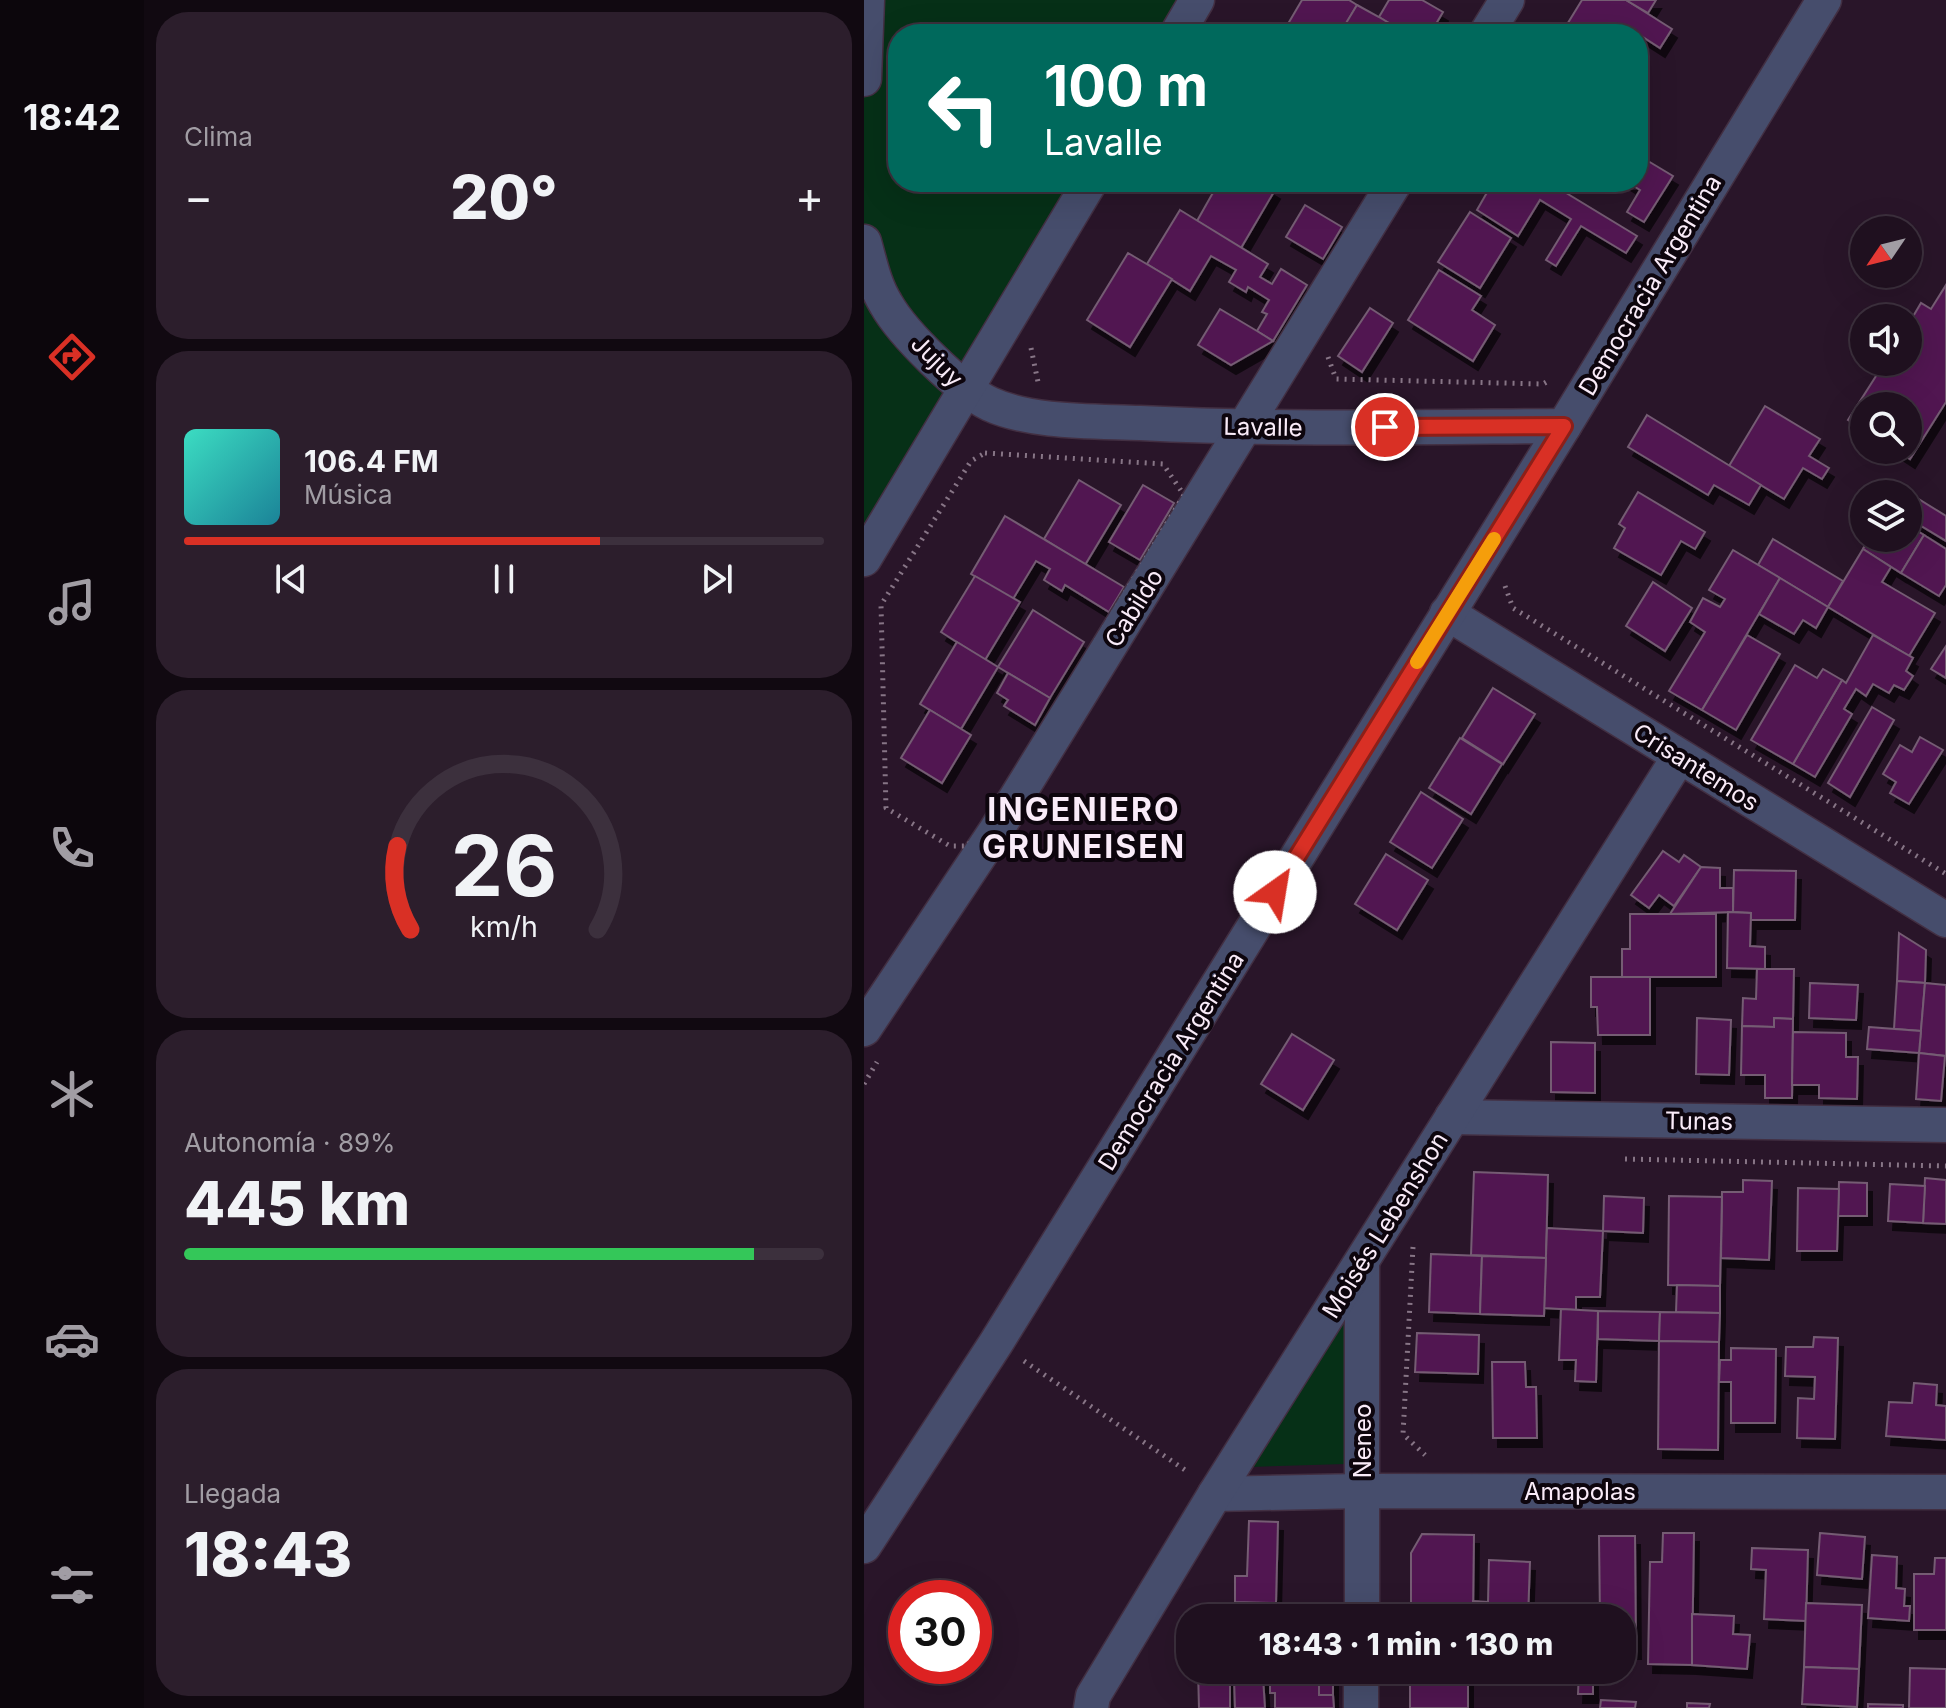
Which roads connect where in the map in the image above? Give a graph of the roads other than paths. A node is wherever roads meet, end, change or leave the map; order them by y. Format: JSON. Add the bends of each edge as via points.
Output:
{"nodes":[{"id":1,"x":867,"y":0,"type":"edge"},
{"id":2,"x":1197,"y":0,"type":"edge"},
{"id":3,"x":1507,"y":0,"type":"edge"},
{"id":4,"x":1824,"y":0,"type":"edge"},
{"id":5,"x":1183,"y":24,"type":"edge"},
{"id":6,"x":1492,"y":24,"type":"edge"},
{"id":7,"x":864,"y":79,"type":"edge"},
{"id":8,"x":1084,"y":192,"type":"edge"},
{"id":9,"x":1389,"y":192,"type":"edge"},
{"id":10,"x":864,"y":242,"type":"edge"},
{"id":11,"x":968,"y":389,"type":"junction"},
{"id":12,"x":1564,"y":426,"type":"junction"},
{"id":13,"x":1244,"y":428,"type":"junction"},
{"id":14,"x":864,"y":559,"type":"edge"},
{"id":15,"x":1447,"y":613,"type":"junction"},
{"id":16,"x":1679,"y":757,"type":"junction"},
{"id":17,"x":1946,"y":920,"type":"edge"},
{"id":18,"x":872,"y":1043,"type":"edge"},
{"id":19,"x":1452,"y":1117,"type":"junction"},
{"id":20,"x":1946,"y":1125,"type":"edge"},
{"id":21,"x":1362,"y":1264,"type":"junction"},
{"id":22,"x":1362,"y":1491,"type":"junction"},
{"id":23,"x":1946,"y":1492,"type":"edge"},
{"id":24,"x":1215,"y":1494,"type":"junction"},
{"id":25,"x":864,"y":1546,"type":"edge"},
{"id":26,"x":1362,"y":1604,"type":"edge"},
{"id":27,"x":1361,"y":1684,"type":"edge"},
{"id":28,"x":1092,"y":1702,"type":"edge"},
{"id":29,"x":1361,"y":1708,"type":"edge"}],
"edges":[{"from":1,"to":7,"type":"street"},
{"from":2,"to":5,"type":"street"},
{"from":3,"to":6,"type":"street"},
{"from":4,"to":12,"type":"street","name":"Democracia Argentina"},
{"from":8,"to":11,"type":"street"},
{"from":9,"to":13,"type":"street","name":"Cabildo"},
{"from":10,"to":11,"type":"street","name":"Jujuy","via":[[886,305],[926,352]]},
{"from":11,"to":13,"type":"street","name":"Lavalle","via":[[1010,412],[1036,416]]},
{"from":11,"to":14,"type":"street","name":"Jujuy"},
{"from":12,"to":13,"type":"street","name":"Lavalle"},
{"from":12,"to":15,"type":"street","name":"Democracia Argentina"},
{"from":13,"to":18,"type":"street","name":"Cabildo"},
{"from":15,"to":16,"type":"street","name":"Crisantemos"},
{"from":15,"to":25,"type":"street","name":"Democracia Argentina","via":[[996,1343]]},
{"from":16,"to":17,"type":"street","name":"Crisantemos"},
{"from":16,"to":19,"type":"street","name":"Moisés Lebenshon"},
{"from":19,"to":20,"type":"street","name":"Tunas"},
{"from":19,"to":21,"type":"street","name":"Moisés Lebenshon"},
{"from":21,"to":22,"type":"street","name":"Neneo"},
{"from":21,"to":24,"type":"street","name":"Moisés Lebenshon"},
{"from":22,"to":23,"type":"street","name":"Amapolas"},
{"from":22,"to":24,"type":"street","name":"Amapolas"},
{"from":22,"to":26,"type":"street","name":"Neneo"},
{"from":24,"to":28,"type":"street","name":"Moisés Lebenshon"},
{"from":27,"to":29,"type":"street"}]}
